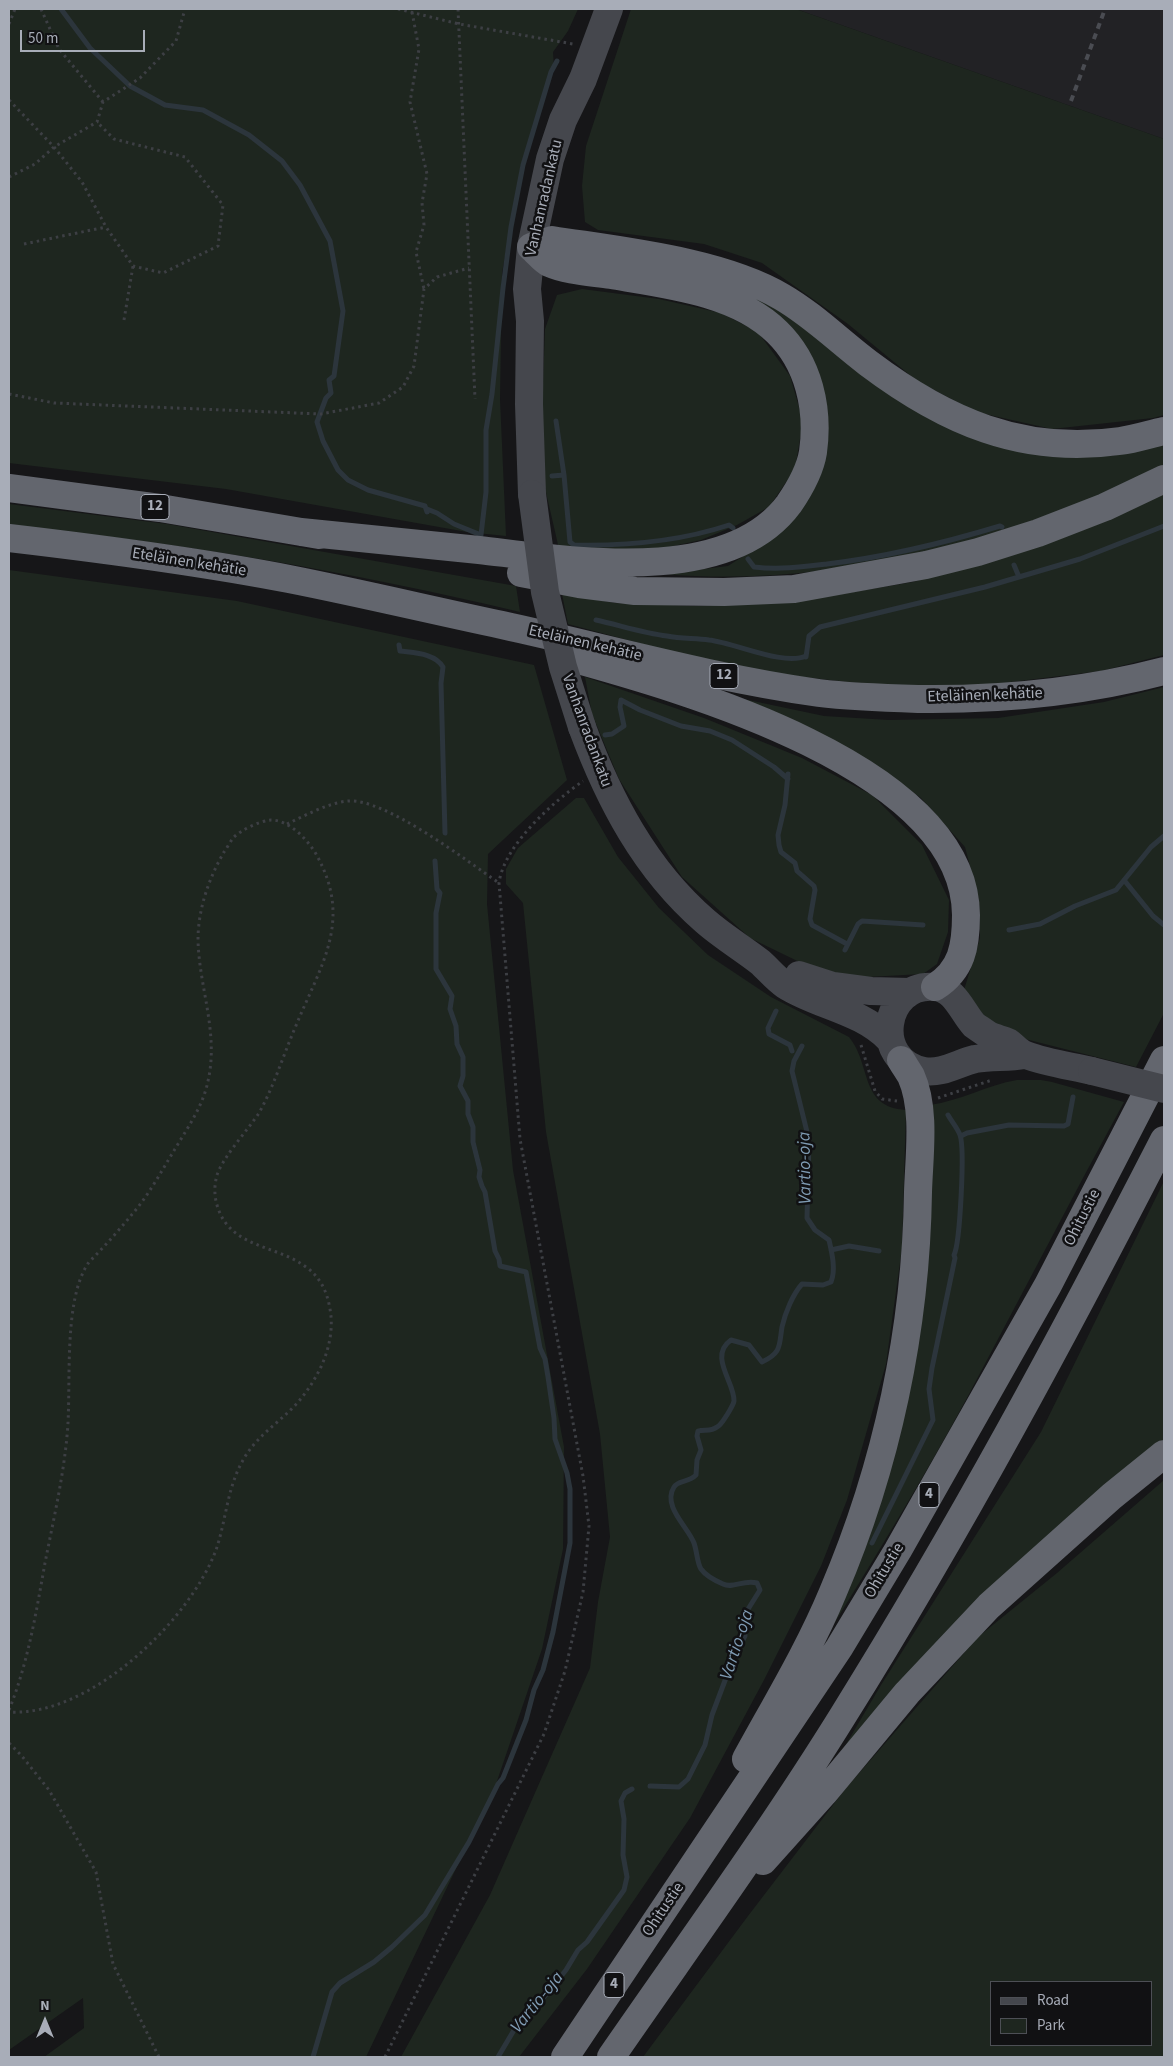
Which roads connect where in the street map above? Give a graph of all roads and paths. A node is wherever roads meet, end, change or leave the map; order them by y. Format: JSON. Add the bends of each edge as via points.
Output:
{"nodes":[{"id":1,"x":15,"y":9,"type":"edge"},
{"id":2,"x":41,"y":9,"type":"edge"},
{"id":3,"x":185,"y":9,"type":"edge"},
{"id":4,"x":398,"y":9,"type":"edge"},
{"id":5,"x":458,"y":9,"type":"edge"},
{"id":6,"x":608,"y":9,"type":"edge"},
{"id":7,"x":412,"y":12,"type":"junction"},
{"id":8,"x":9,"y":24,"type":"edge"},
{"id":9,"x":459,"y":24,"type":"junction"},
{"id":10,"x":578,"y":45,"type":"dead end"},
{"id":11,"x":9,"y":100,"type":"edge"},
{"id":12,"x":104,"y":102,"type":"junction"},
{"id":13,"x":97,"y":122,"type":"junction"},
{"id":14,"x":54,"y":148,"type":"junction"},
{"id":15,"x":9,"y":176,"type":"edge"},
{"id":16,"x":106,"y":227,"type":"junction"},
{"id":17,"x":24,"y":244,"type":"dead end"},
{"id":18,"x":544,"y":250,"type":"junction"},
{"id":19,"x":133,"y":266,"type":"junction"},
{"id":20,"x":469,"y":268,"type":"junction"},
{"id":21,"x":424,"y":290,"type":"junction"},
{"id":22,"x":124,"y":320,"type":"dead end"},
{"id":23,"x":9,"y":394,"type":"edge"},
{"id":24,"x":475,"y":399,"type":"dead end"},
{"id":25,"x":1164,"y":431,"type":"edge"},
{"id":26,"x":1164,"y":479,"type":"edge"},
{"id":27,"x":9,"y":488,"type":"edge"},
{"id":28,"x":301,"y":532,"type":"junction"},
{"id":29,"x":9,"y":538,"type":"edge"},
{"id":30,"x":291,"y":579,"type":"junction"},
{"id":31,"x":1164,"y":671,"type":"edge"},
{"id":32,"x":599,"y":773,"type":"junction"},
{"id":33,"x":287,"y":824,"type":"junction"},
{"id":34,"x":499,"y":883,"type":"junction"},
{"id":35,"x":760,"y":962,"type":"junction"},
{"id":36,"x":922,"y":989,"type":"junction"},
{"id":37,"x":895,"y":1049,"type":"junction"},
{"id":38,"x":1024,"y":1055,"type":"junction"},
{"id":39,"x":1164,"y":1060,"type":"edge"},
{"id":40,"x":1164,"y":1089,"type":"edge"},
{"id":41,"x":1164,"y":1140,"type":"edge"},
{"id":42,"x":1164,"y":1454,"type":"edge"},
{"id":43,"x":9,"y":1711,"type":"edge"},
{"id":44,"x":9,"y":1743,"type":"edge"},
{"id":45,"x":664,"y":1912,"type":"junction"},
{"id":46,"x":689,"y":1944,"type":"junction"},
{"id":47,"x":159,"y":2057,"type":"edge"},
{"id":48,"x":385,"y":2057,"type":"edge"},
{"id":49,"x":564,"y":2057,"type":"edge"},
{"id":50,"x":611,"y":2057,"type":"edge"}],
"edges":[{"from":1,"to":8,"type":"path"},
{"from":2,"to":12,"type":"path","via":[[59,49]]},
{"from":3,"to":12,"type":"path","via":[[176,40],[140,78]]},
{"from":4,"to":7,"type":"path"},
{"from":5,"to":9,"type":"path"},
{"from":6,"to":18,"type":"street","name":"Vanhanradankatu","via":[[583,79]]},
{"from":7,"to":9,"type":"path"},
{"from":7,"to":21,"type":"path","via":[[419,49],[410,102],[426,174],[422,203],[424,225],[416,252]]},
{"from":9,"to":10,"type":"path"},
{"from":9,"to":20,"type":"path"},
{"from":11,"to":14,"type":"path"},
{"from":12,"to":13,"type":"path"},
{"from":13,"to":14,"type":"path"},
{"from":13,"to":19,"type":"path","via":[[114,139],[185,157],[223,205],[218,246],[163,273]]},
{"from":14,"to":15,"type":"path","via":[[35,164]]},
{"from":14,"to":16,"type":"path","via":[[82,182]]},
{"from":16,"to":17,"type":"path"},
{"from":16,"to":19,"type":"path"},
{"from":18,"to":25,"type":"highway","via":[[690,264],[747,280],[782,297],[904,389],[970,425],[1009,436],[1073,444],[1120,441]]},
{"from":18,"to":28,"type":"highway","via":[[662,285],[730,301],[759,316],[776,331],[789,345],[802,368],[814,407],[812,458],[800,488],[785,509],[765,530],[742,542],[713,553],[662,562],[595,563]]},
{"from":18,"to":32,"type":"street","name":"Vanhanradankatu","bridge":true,"via":[[527,289],[532,494],[550,616],[582,727]]},
{"from":19,"to":22,"type":"path"},
{"from":20,"to":21,"type":"path","via":[[437,277]]},
{"from":20,"to":24,"type":"path"},
{"from":21,"to":23,"type":"path","via":[[414,366],[403,387],[379,403],[321,414],[54,403]]},
{"from":26,"to":28,"type":"highway","number":"12","via":[[1105,507],[978,552],[881,574],[794,588],[724,592],[635,591],[579,584]]},
{"from":27,"to":28,"type":"highway","number":"12","via":[[160,508]]},
{"from":29,"to":30,"type":"highway","name":"Eteläinen kehätie","number":"12"},
{"from":30,"to":31,"type":"highway","name":"Eteläinen kehätie","number":"12","via":[[727,677],[821,693],[976,699],[1056,693]]},
{"from":30,"to":36,"type":"highway","via":[[653,683],[768,724],[857,768],[923,820],[940,839],[958,870],[965,899],[965,940],[954,971],[947,979]]},
{"from":32,"to":34,"type":"path","via":[[582,782],[531,826],[512,848]]},
{"from":32,"to":35,"type":"street","name":"Vanhanradankatu","via":[[624,822],[658,872],[704,920]]},
{"from":33,"to":34,"type":"path","via":[[348,801],[368,804],[396,815]]},
{"from":33,"to":43,"type":"path","via":[[272,820],[258,823],[234,837],[218,863],[202,906],[198,940],[212,1052],[208,1083],[190,1125],[155,1181],[137,1209],[89,1262],[77,1287],[70,1342],[67,1436],[27,1658]]},
{"from":33,"to":43,"type":"path","via":[[313,849],[321,863],[334,910],[332,928],[323,965],[266,1100],[222,1164],[214,1189],[219,1213],[234,1233],[296,1260],[320,1282],[331,1311],[330,1342],[310,1385],[297,1403],[255,1442],[241,1463],[231,1486],[215,1552],[192,1594],[158,1637],[97,1686],[50,1708],[28,1714]]},
{"from":34,"to":48,"type":"path","via":[[520,1139],[589,1526],[582,1592],[566,1671],[544,1734]]},
{"from":35,"to":36,"type":"street","name":"Vanhanradankatu","via":[[833,986],[870,991]]},
{"from":35,"to":37,"type":"street","name":"Vanhanradankatu","via":[[785,985],[877,1026]]},
{"from":36,"to":37,"type":"street","via":[[898,1003],[891,1017]]},
{"from":36,"to":38,"type":"street","name":"Vanhanradankatu","via":[[945,991],[955,998],[974,1025],[1008,1042]]},
{"from":37,"to":38,"type":"street","name":"Vanhanradankatu","via":[[918,1069],[932,1071],[974,1060]]},
{"from":37,"to":45,"type":"highway","via":[[911,1077],[919,1114],[915,1266],[904,1354],[880,1453],[858,1528],[833,1593]]},
{"from":38,"to":40,"type":"street","name":"Vanhanradankatu","bridge":true},
{"from":39,"to":45,"type":"highway","name":"Ohitustie","number":"4","via":[[1048,1285],[898,1550],[839,1648]]},
{"from":41,"to":46,"type":"highway","number":"4","via":[[1074,1314],[932,1568],[804,1776]]},
{"from":42,"to":46,"type":"highway","via":[[989,1606],[907,1693],[824,1794]]},
{"from":44,"to":47,"type":"path","via":[[49,1790],[96,1872],[113,1964]]},
{"from":45,"to":49,"type":"highway","name":"Ohitustie","number":"4"},
{"from":46,"to":50,"type":"highway","number":"4"}]}
